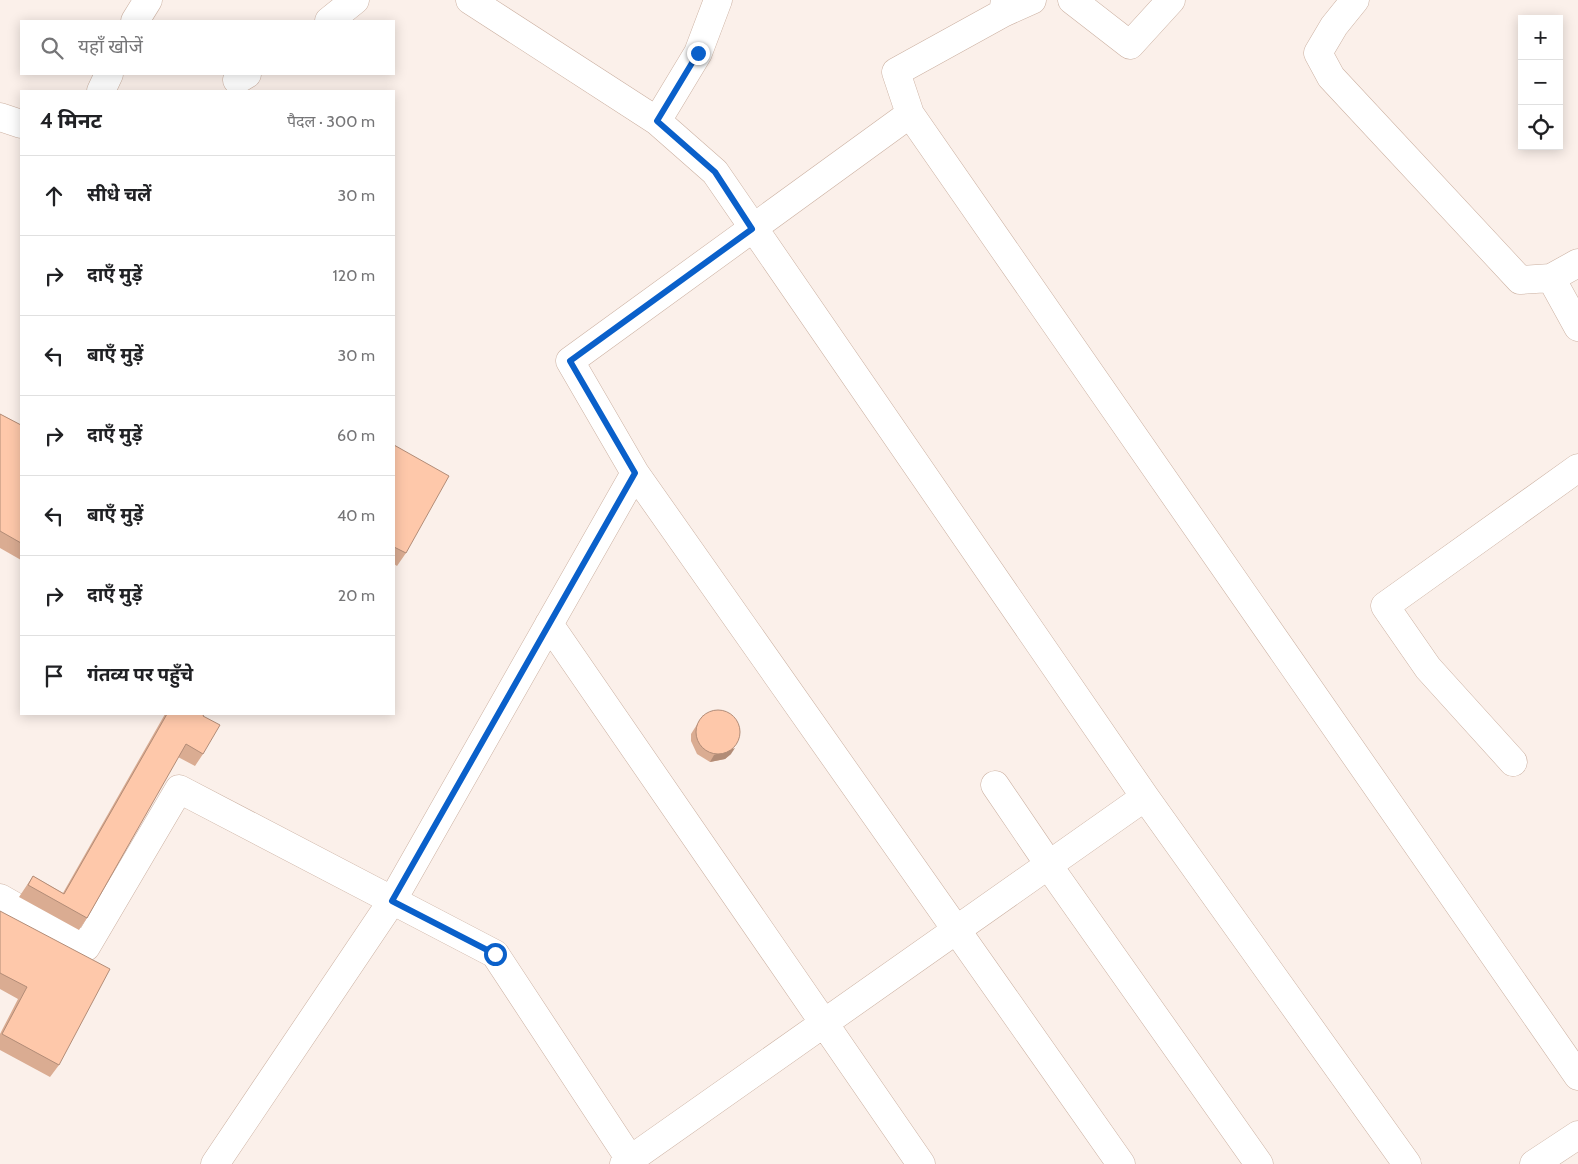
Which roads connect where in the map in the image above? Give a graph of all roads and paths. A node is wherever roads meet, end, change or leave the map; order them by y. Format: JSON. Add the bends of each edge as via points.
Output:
{"nodes":[{"id":1,"x":148,"y":0,"type":"edge"},
{"id":2,"x":355,"y":0,"type":"edge"},
{"id":3,"x":470,"y":0,"type":"edge"},
{"id":4,"x":718,"y":0,"type":"edge"},
{"id":5,"x":1032,"y":0,"type":"edge"},
{"id":6,"x":1072,"y":0,"type":"edge"},
{"id":7,"x":1171,"y":0,"type":"edge"},
{"id":8,"x":1355,"y":0,"type":"edge"},
{"id":9,"x":1004,"y":6,"type":"edge"},
{"id":10,"x":136,"y":20,"type":"edge"},
{"id":11,"x":330,"y":20,"type":"edge"},
{"id":12,"x":109,"y":75,"type":"edge"},
{"id":13,"x":101,"y":90,"type":"edge"},
{"id":14,"x":910,"y":114,"type":"junction"},
{"id":15,"x":0,"y":117,"type":"edge"},
{"id":16,"x":657,"y":121,"type":"junction"},
{"id":17,"x":20,"y":124,"type":"edge"},
{"id":18,"x":752,"y":229,"type":"junction"},
{"id":19,"x":1578,"y":263,"type":"edge"},
{"id":20,"x":1551,"y":278,"type":"junction"},
{"id":21,"x":1578,"y":327,"type":"edge"},
{"id":22,"x":1578,"y":468,"type":"edge"},
{"id":23,"x":635,"y":473,"type":"junction"},
{"id":24,"x":549,"y":624,"type":"junction"},
{"id":25,"x":1513,"y":762,"type":"dead end"},
{"id":26,"x":995,"y":786,"type":"dead end"},
{"id":27,"x":1145,"y":798,"type":"junction"},
{"id":28,"x":1048,"y":865,"type":"junction"},
{"id":29,"x":0,"y":898,"type":"edge"},
{"id":30,"x":392,"y":901,"type":"junction"},
{"id":31,"x":956,"y":930,"type":"junction"},
{"id":32,"x":824,"y":1023,"type":"junction"},
{"id":33,"x":1578,"y":1076,"type":"edge"},
{"id":34,"x":1578,"y":1135,"type":"edge"},
{"id":35,"x":629,"y":1163,"type":"edge"},
{"id":36,"x":215,"y":1164,"type":"edge"},
{"id":37,"x":921,"y":1164,"type":"edge"},
{"id":38,"x":1120,"y":1164,"type":"edge"},
{"id":39,"x":1259,"y":1164,"type":"edge"},
{"id":40,"x":1407,"y":1164,"type":"edge"},
{"id":41,"x":1534,"y":1164,"type":"edge"}],
"edges":[{"from":1,"to":10,"type":"street"},
{"from":2,"to":11,"type":"street"},
{"from":3,"to":16,"type":"street"},
{"from":4,"to":16,"type":"street","via":[[698,53]]},
{"from":5,"to":9,"type":"street"},
{"from":6,"to":7,"type":"street","via":[[1130,45]]},
{"from":8,"to":20,"type":"street","via":[[1318,53],[1331,77],[1520,280]]},
{"from":9,"to":14,"type":"street","via":[[896,72]]},
{"from":12,"to":13,"type":"street"},
{"from":14,"to":18,"type":"street"},
{"from":14,"to":33,"type":"street"},
{"from":15,"to":17,"type":"street"},
{"from":16,"to":18,"type":"street","via":[[715,172]]},
{"from":18,"to":23,"type":"street","via":[[570,361]]},
{"from":18,"to":27,"type":"street"},
{"from":19,"to":20,"type":"street"},
{"from":20,"to":21,"type":"street"},
{"from":22,"to":25,"type":"street","via":[[1385,606],[1428,668]]},
{"from":23,"to":24,"type":"street"},
{"from":23,"to":31,"type":"street"},
{"from":24,"to":30,"type":"street"},
{"from":24,"to":32,"type":"street"},
{"from":26,"to":28,"type":"street"},
{"from":27,"to":28,"type":"street"},
{"from":27,"to":40,"type":"street"},
{"from":28,"to":31,"type":"street"},
{"from":28,"to":39,"type":"street"},
{"from":29,"to":30,"type":"street","via":[[86,947],[179,790]]},
{"from":30,"to":35,"type":"street","via":[[495,954]]},
{"from":30,"to":36,"type":"street"},
{"from":31,"to":32,"type":"street"},
{"from":31,"to":38,"type":"street"},
{"from":32,"to":35,"type":"street"},
{"from":32,"to":37,"type":"street"},
{"from":34,"to":41,"type":"street"}]}
